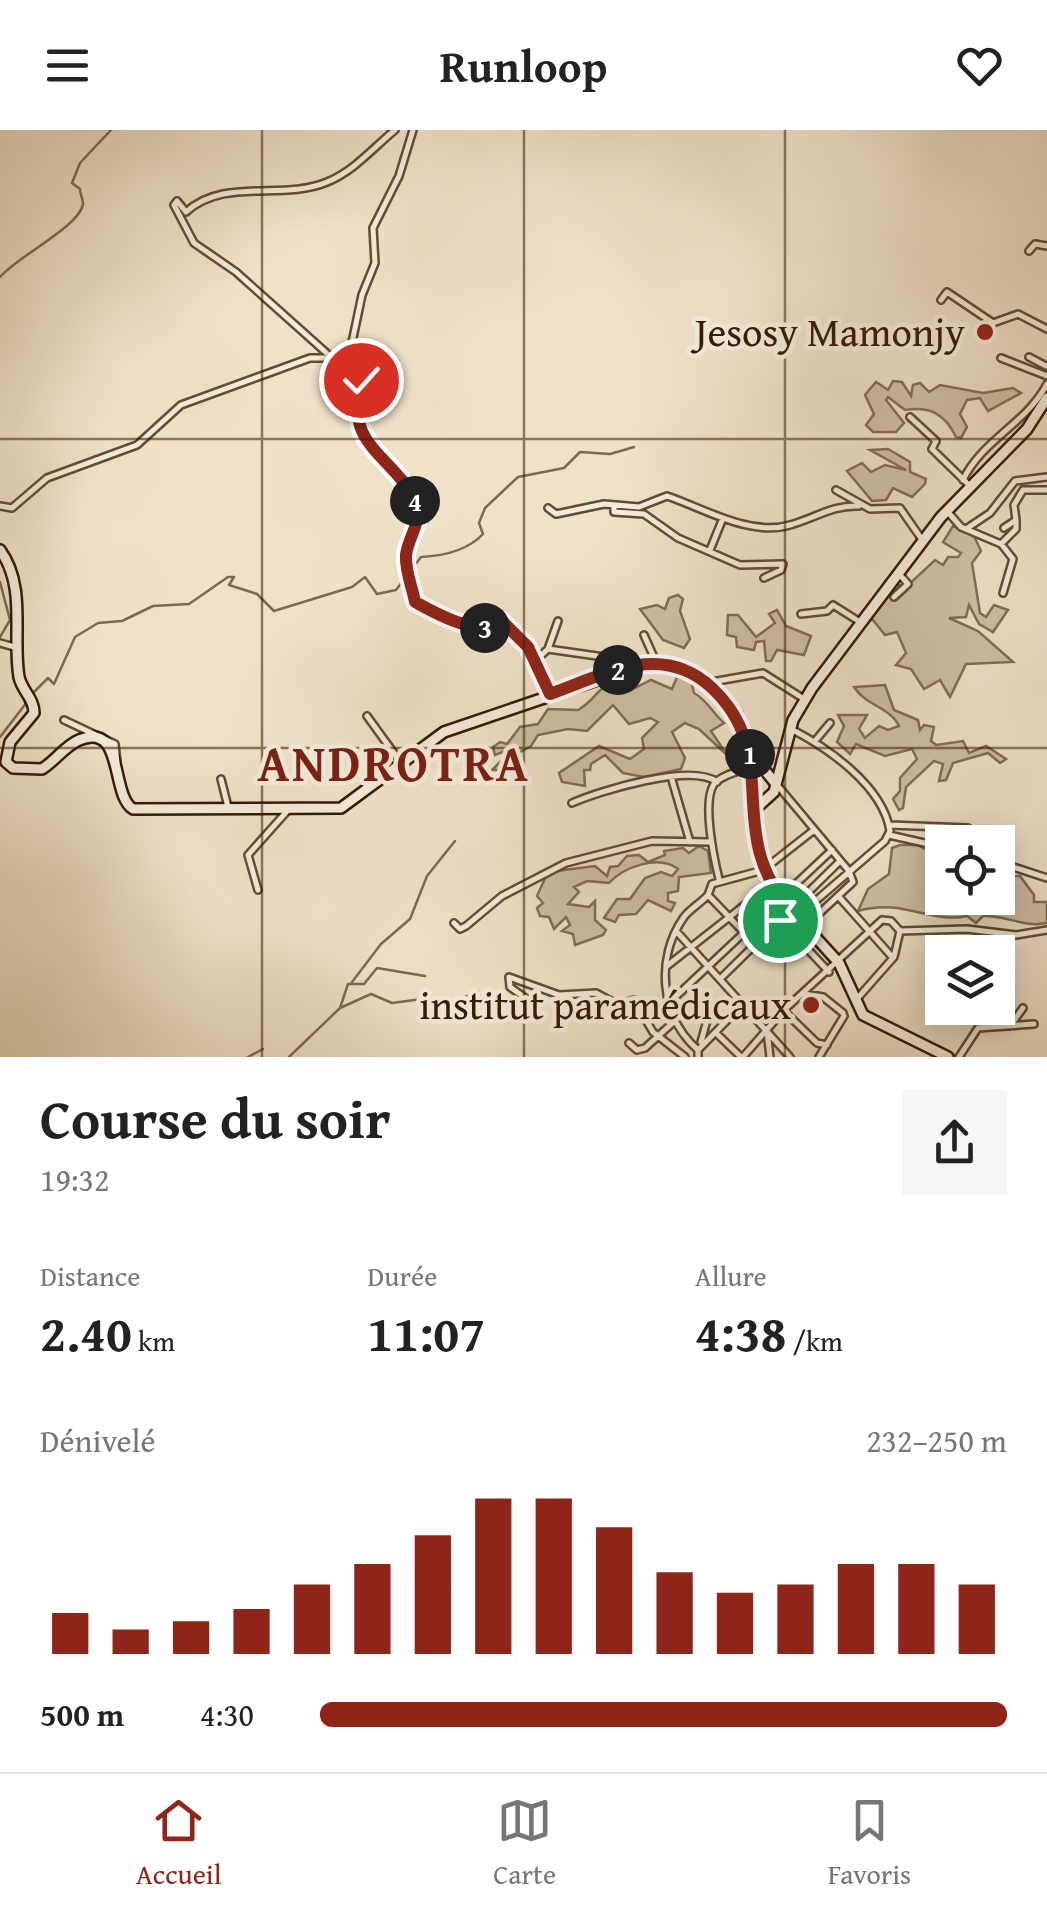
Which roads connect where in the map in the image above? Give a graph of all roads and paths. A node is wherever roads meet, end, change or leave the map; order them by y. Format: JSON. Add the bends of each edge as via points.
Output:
{"nodes":[{"id":1,"x":395,"y":130,"type":"edge"},
{"id":2,"x":413,"y":130,"type":"edge"},
{"id":3,"x":1047,"y":246,"type":"edge"},
{"id":4,"x":1029,"y":251,"type":"dead end"},
{"id":5,"x":941,"y":300,"type":"dead end"},
{"id":6,"x":1047,"y":329,"type":"edge"},
{"id":7,"x":350,"y":352,"type":"junction"},
{"id":8,"x":1029,"y":356,"type":"dead end"},
{"id":9,"x":336,"y":357,"type":"junction"},
{"id":10,"x":1001,"y":358,"type":"dead end"},
{"id":11,"x":1047,"y":365,"type":"edge"},
{"id":12,"x":352,"y":375,"type":"junction"},
{"id":13,"x":1047,"y":380,"type":"edge"},
{"id":14,"x":1047,"y":398,"type":"edge"},
{"id":15,"x":910,"y":417,"type":"dead end"},
{"id":16,"x":1047,"y":478,"type":"edge"},
{"id":17,"x":967,"y":483,"type":"junction"},
{"id":18,"x":836,"y":490,"type":"dead end"},
{"id":19,"x":1047,"y":490,"type":"edge"},
{"id":20,"x":614,"y":505,"type":"junction"},
{"id":21,"x":0,"y":506,"type":"edge"},
{"id":22,"x":859,"y":506,"type":"junction"},
{"id":23,"x":548,"y":508,"type":"dead end"},
{"id":24,"x":948,"y":511,"type":"junction"},
{"id":25,"x":722,"y":518,"type":"junction"},
{"id":26,"x":1016,"y":520,"type":"junction"},
{"id":27,"x":966,"y":528,"type":"junction"},
{"id":28,"x":1004,"y":528,"type":"dead end"},
{"id":29,"x":923,"y":540,"type":"junction"},
{"id":30,"x":1003,"y":544,"type":"junction"},
{"id":31,"x":1012,"y":544,"type":"dead end"},
{"id":32,"x":0,"y":550,"type":"edge"},
{"id":33,"x":710,"y":550,"type":"junction"},
{"id":34,"x":898,"y":573,"type":"junction"},
{"id":35,"x":764,"y":578,"type":"dead end"},
{"id":36,"x":1003,"y":594,"type":"dead end"},
{"id":37,"x":894,"y":597,"type":"dead end"},
{"id":38,"x":801,"y":614,"type":"dead end"},
{"id":39,"x":558,"y":621,"type":"dead end"},
{"id":40,"x":860,"y":622,"type":"junction"},
{"id":41,"x":644,"y":636,"type":"dead end"},
{"id":42,"x":0,"y":644,"type":"edge"},
{"id":43,"x":18,"y":648,"type":"junction"},
{"id":44,"x":548,"y":650,"type":"junction"},
{"id":45,"x":611,"y":658,"type":"dead end"},
{"id":46,"x":536,"y":660,"type":"junction"},
{"id":47,"x":656,"y":662,"type":"junction"},
{"id":48,"x":706,"y":683,"type":"junction"},
{"id":49,"x":550,"y":694,"type":"junction"},
{"id":50,"x":804,"y":699,"type":"junction"},
{"id":51,"x":366,"y":716,"type":"dead end"},
{"id":52,"x":64,"y":720,"type":"dead end"},
{"id":53,"x":830,"y":723,"type":"dead end"},
{"id":54,"x":791,"y":729,"type":"junction"},
{"id":55,"x":815,"y":741,"type":"junction"},
{"id":56,"x":750,"y":752,"type":"junction"},
{"id":57,"x":117,"y":763,"type":"junction"},
{"id":58,"x":401,"y":764,"type":"junction"},
{"id":59,"x":750,"y":769,"type":"junction"},
{"id":60,"x":222,"y":780,"type":"dead end"},
{"id":61,"x":672,"y":780,"type":"junction"},
{"id":62,"x":717,"y":782,"type":"junction"},
{"id":63,"x":776,"y":784,"type":"junction"},
{"id":64,"x":572,"y":803,"type":"dead end"},
{"id":65,"x":754,"y":806,"type":"junction"},
{"id":66,"x":289,"y":809,"type":"junction"},
{"id":67,"x":228,"y":810,"type":"junction"},
{"id":68,"x":890,"y":825,"type":"junction"},
{"id":69,"x":925,"y":826,"type":"edge"},
{"id":70,"x":814,"y":830,"type":"junction"},
{"id":71,"x":889,"y":836,"type":"junction"},
{"id":72,"x":690,"y":842,"type":"dead end"},
{"id":73,"x":710,"y":842,"type":"junction"},
{"id":74,"x":925,"y":843,"type":"edge"},
{"id":75,"x":832,"y":850,"type":"junction"},
{"id":76,"x":840,"y":861,"type":"junction"},
{"id":77,"x":767,"y":868,"type":"junction"},
{"id":78,"x":1015,"y":868,"type":"edge"},
{"id":79,"x":849,"y":872,"type":"junction"},
{"id":80,"x":1047,"y":878,"type":"edge"},
{"id":81,"x":718,"y":879,"type":"junction"},
{"id":82,"x":816,"y":885,"type":"junction"},
{"id":83,"x":769,"y":886,"type":"junction"},
{"id":84,"x":258,"y":890,"type":"dead end"},
{"id":85,"x":824,"y":894,"type":"junction"},
{"id":86,"x":708,"y":896,"type":"junction"},
{"id":87,"x":780,"y":898,"type":"junction"},
{"id":88,"x":839,"y":898,"type":"junction"},
{"id":89,"x":832,"y":904,"type":"junction"},
{"id":90,"x":770,"y":908,"type":"junction"},
{"id":91,"x":794,"y":913,"type":"junction"},
{"id":92,"x":729,"y":917,"type":"junction"},
{"id":93,"x":780,"y":920,"type":"junction"},
{"id":94,"x":454,"y":923,"type":"dead end"},
{"id":95,"x":806,"y":926,"type":"junction"},
{"id":96,"x":1047,"y":930,"type":"edge"},
{"id":97,"x":900,"y":931,"type":"junction"},
{"id":98,"x":677,"y":932,"type":"junction"},
{"id":99,"x":744,"y":932,"type":"junction"},
{"id":100,"x":871,"y":934,"type":"junction"},
{"id":101,"x":795,"y":936,"type":"junction"},
{"id":102,"x":755,"y":944,"type":"junction"},
{"id":103,"x":691,"y":948,"type":"junction"},
{"id":104,"x":893,"y":958,"type":"junction"},
{"id":105,"x":839,"y":963,"type":"junction"},
{"id":106,"x":667,"y":966,"type":"junction"},
{"id":107,"x":709,"y":967,"type":"junction"},
{"id":108,"x":829,"y":972,"type":"junction"},
{"id":109,"x":720,"y":979,"type":"junction"},
{"id":110,"x":804,"y":994,"type":"junction"},
{"id":111,"x":700,"y":998,"type":"dead end"},
{"id":112,"x":744,"y":1003,"type":"junction"},
{"id":113,"x":669,"y":1004,"type":"junction"},
{"id":114,"x":535,"y":1005,"type":"dead end"},
{"id":115,"x":710,"y":1006,"type":"dead end"},
{"id":116,"x":1024,"y":1008,"type":"dead end"},
{"id":117,"x":784,"y":1010,"type":"junction"},
{"id":118,"x":851,"y":1011,"type":"junction"},
{"id":119,"x":675,"y":1022,"type":"junction"},
{"id":120,"x":1034,"y":1024,"type":"dead end"},
{"id":121,"x":1010,"y":1026,"type":"junction"},
{"id":122,"x":767,"y":1028,"type":"junction"},
{"id":123,"x":716,"y":1033,"type":"junction"},
{"id":124,"x":658,"y":1036,"type":"junction"},
{"id":125,"x":629,"y":1043,"type":"dead end"},
{"id":126,"x":828,"y":1045,"type":"junction"},
{"id":127,"x":699,"y":1051,"type":"edge"},
{"id":128,"x":684,"y":1057,"type":"edge"},
{"id":129,"x":742,"y":1057,"type":"edge"},
{"id":130,"x":770,"y":1057,"type":"edge"},
{"id":131,"x":790,"y":1057,"type":"edge"},
{"id":132,"x":819,"y":1057,"type":"edge"},
{"id":133,"x":948,"y":1057,"type":"edge"},
{"id":134,"x":959,"y":1057,"type":"edge"}],
"edges":[{"from":1,"to":9,"type":"street","via":[[324,184],[209,194],[186,212],[174,205],[194,243]]},
{"from":2,"to":7,"type":"street","via":[[373,228],[375,263]]},
{"from":3,"to":4,"type":"street","via":[[1035,244]]},
{"from":5,"to":6,"type":"street","via":[[946,292],[994,323],[1018,314]]},
{"from":7,"to":9,"type":"street"},
{"from":7,"to":12,"type":"street"},
{"from":8,"to":11,"type":"street"},
{"from":9,"to":12,"type":"street"},
{"from":9,"to":21,"type":"street","via":[[310,358],[181,405],[136,445],[47,478],[19,504]]},
{"from":10,"to":13,"type":"street"},
{"from":12,"to":46,"type":"street","via":[[366,384],[358,400],[359,425],[415,501],[418,519],[406,565],[415,602],[479,628],[502,621]]},
{"from":13,"to":17,"type":"street","via":[[1031,407],[979,453]]},
{"from":14,"to":17,"type":"street","via":[[1026,429]]},
{"from":15,"to":17,"type":"street"},
{"from":16,"to":27,"type":"street","via":[[1016,482]]},
{"from":17,"to":24,"type":"street"},
{"from":18,"to":22,"type":"street"},
{"from":19,"to":26,"type":"street","via":[[1023,490],[1014,505]]},
{"from":20,"to":23,"type":"street","via":[[556,514]]},
{"from":20,"to":25,"type":"street","via":[[639,506],[667,496]]},
{"from":20,"to":33,"type":"street","via":[[614,512],[644,514]]},
{"from":22,"to":25,"type":"street","via":[[834,506],[779,527]]},
{"from":22,"to":29,"type":"street","via":[[900,508]]},
{"from":24,"to":27,"type":"street"},
{"from":24,"to":29,"type":"street"},
{"from":25,"to":33,"type":"street"},
{"from":26,"to":28,"type":"street"},
{"from":26,"to":30,"type":"street"},
{"from":27,"to":30,"type":"street"},
{"from":29,"to":34,"type":"street"},
{"from":30,"to":31,"type":"street"},
{"from":30,"to":36,"type":"street","via":[[1013,559]]},
{"from":32,"to":43,"type":"street","via":[[16,600]]},
{"from":33,"to":35,"type":"street","via":[[750,568],[783,564]]},
{"from":34,"to":37,"type":"street","via":[[908,584]]},
{"from":34,"to":40,"type":"street"},
{"from":38,"to":40,"type":"street","via":[[833,605]]},
{"from":39,"to":44,"type":"street"},
{"from":40,"to":50,"type":"street"},
{"from":41,"to":47,"type":"street"},
{"from":42,"to":43,"type":"street"},
{"from":43,"to":57,"type":"street","via":[[19,680],[34,713],[6,751],[6,762],[42,769],[75,742],[92,738],[109,746]]},
{"from":44,"to":45,"type":"street"},
{"from":44,"to":46,"type":"street"},
{"from":46,"to":49,"type":"street"},
{"from":47,"to":48,"type":"street","via":[[680,666]]},
{"from":47,"to":49,"type":"street"},
{"from":48,"to":50,"type":"street","via":[[763,673]]},
{"from":48,"to":56,"type":"street","via":[[737,714]]},
{"from":49,"to":58,"type":"street","via":[[444,732]]},
{"from":50,"to":54,"type":"street"},
{"from":51,"to":58,"type":"street"},
{"from":52,"to":57,"type":"street","via":[[116,744]]},
{"from":53,"to":55,"type":"street"},
{"from":54,"to":55,"type":"street"},
{"from":54,"to":63,"type":"street"},
{"from":55,"to":68,"type":"street","via":[[852,772]]},
{"from":56,"to":59,"type":"street"},
{"from":56,"to":63,"type":"street"},
{"from":57,"to":67,"type":"street","via":[[122,799],[133,809]]},
{"from":58,"to":66,"type":"street","via":[[341,808]]},
{"from":59,"to":62,"type":"street"},
{"from":59,"to":65,"type":"street"},
{"from":60,"to":67,"type":"street"},
{"from":61,"to":62,"type":"street","via":[[695,773]]},
{"from":61,"to":64,"type":"street","via":[[607,788]]},
{"from":61,"to":72,"type":"street"},
{"from":62,"to":73,"type":"street"},
{"from":63,"to":65,"type":"street"},
{"from":63,"to":70,"type":"street"},
{"from":65,"to":77,"type":"street"},
{"from":66,"to":67,"type":"street"},
{"from":66,"to":84,"type":"street","via":[[248,855]]},
{"from":68,"to":69,"type":"street"},
{"from":68,"to":71,"type":"street"},
{"from":70,"to":75,"type":"street"},
{"from":70,"to":77,"type":"street"},
{"from":71,"to":74,"type":"street"},
{"from":71,"to":79,"type":"street"},
{"from":73,"to":81,"type":"street"},
{"from":73,"to":94,"type":"street","via":[[652,841],[566,864],[502,896],[466,926]]},
{"from":75,"to":76,"type":"street"},
{"from":75,"to":87,"type":"street"},
{"from":76,"to":79,"type":"street"},
{"from":76,"to":82,"type":"street"},
{"from":77,"to":81,"type":"street"},
{"from":77,"to":83,"type":"street"},
{"from":78,"to":80,"type":"street"},
{"from":79,"to":85,"type":"street"},
{"from":79,"to":88,"type":"street","via":[[853,882]]},
{"from":81,"to":86,"type":"street"},
{"from":82,"to":85,"type":"street"},
{"from":82,"to":91,"type":"street"},
{"from":83,"to":87,"type":"street"},
{"from":83,"to":92,"type":"street"},
{"from":85,"to":89,"type":"street"},
{"from":85,"to":91,"type":"street"},
{"from":86,"to":92,"type":"street"},
{"from":86,"to":98,"type":"street"},
{"from":87,"to":90,"type":"street"},
{"from":87,"to":91,"type":"street"},
{"from":88,"to":89,"type":"street"},
{"from":88,"to":100,"type":"street"},
{"from":89,"to":95,"type":"street"},
{"from":90,"to":93,"type":"street"},
{"from":90,"to":99,"type":"street"},
{"from":91,"to":93,"type":"street"},
{"from":91,"to":95,"type":"street"},
{"from":92,"to":99,"type":"street"},
{"from":92,"to":103,"type":"street"},
{"from":93,"to":101,"type":"street"},
{"from":93,"to":102,"type":"street"},
{"from":95,"to":101,"type":"street"},
{"from":95,"to":105,"type":"street"},
{"from":96,"to":97,"type":"street"},
{"from":97,"to":100,"type":"street","via":[[886,919]]},
{"from":97,"to":104,"type":"street"},
{"from":98,"to":103,"type":"street"},
{"from":98,"to":106,"type":"street"},
{"from":99,"to":102,"type":"street"},
{"from":99,"to":107,"type":"street"},
{"from":100,"to":104,"type":"street"},
{"from":100,"to":105,"type":"street"},
{"from":101,"to":108,"type":"street"},
{"from":102,"to":109,"type":"street"},
{"from":103,"to":106,"type":"street"},
{"from":103,"to":107,"type":"street"},
{"from":104,"to":118,"type":"street"},
{"from":105,"to":108,"type":"street"},
{"from":105,"to":118,"type":"street"},
{"from":106,"to":113,"type":"street"},
{"from":107,"to":109,"type":"street"},
{"from":107,"to":113,"type":"street"},
{"from":108,"to":110,"type":"street"},
{"from":109,"to":112,"type":"street"},
{"from":110,"to":117,"type":"street"},
{"from":110,"to":118,"type":"street"},
{"from":111,"to":119,"type":"street"},
{"from":112,"to":122,"type":"street"},
{"from":112,"to":123,"type":"street"},
{"from":113,"to":119,"type":"street"},
{"from":114,"to":124,"type":"street","via":[[510,987],[509,977],[559,995],[596,994],[618,1005],[634,1000]]},
{"from":115,"to":127,"type":"street"},
{"from":116,"to":121,"type":"street"},
{"from":117,"to":122,"type":"street"},
{"from":117,"to":126,"type":"street","via":[[817,1043]]},
{"from":118,"to":126,"type":"street"},
{"from":118,"to":133,"type":"street"},
{"from":119,"to":124,"type":"street"},
{"from":119,"to":127,"type":"street"},
{"from":120,"to":121,"type":"street"},
{"from":121,"to":134,"type":"street","via":[[978,1028]]},
{"from":122,"to":129,"type":"street"},
{"from":122,"to":130,"type":"street"},
{"from":122,"to":131,"type":"street"},
{"from":123,"to":127,"type":"street"},
{"from":123,"to":129,"type":"street"},
{"from":124,"to":125,"type":"street","via":[[640,1050]]},
{"from":124,"to":128,"type":"street"},
{"from":126,"to":132,"type":"street"}]}
